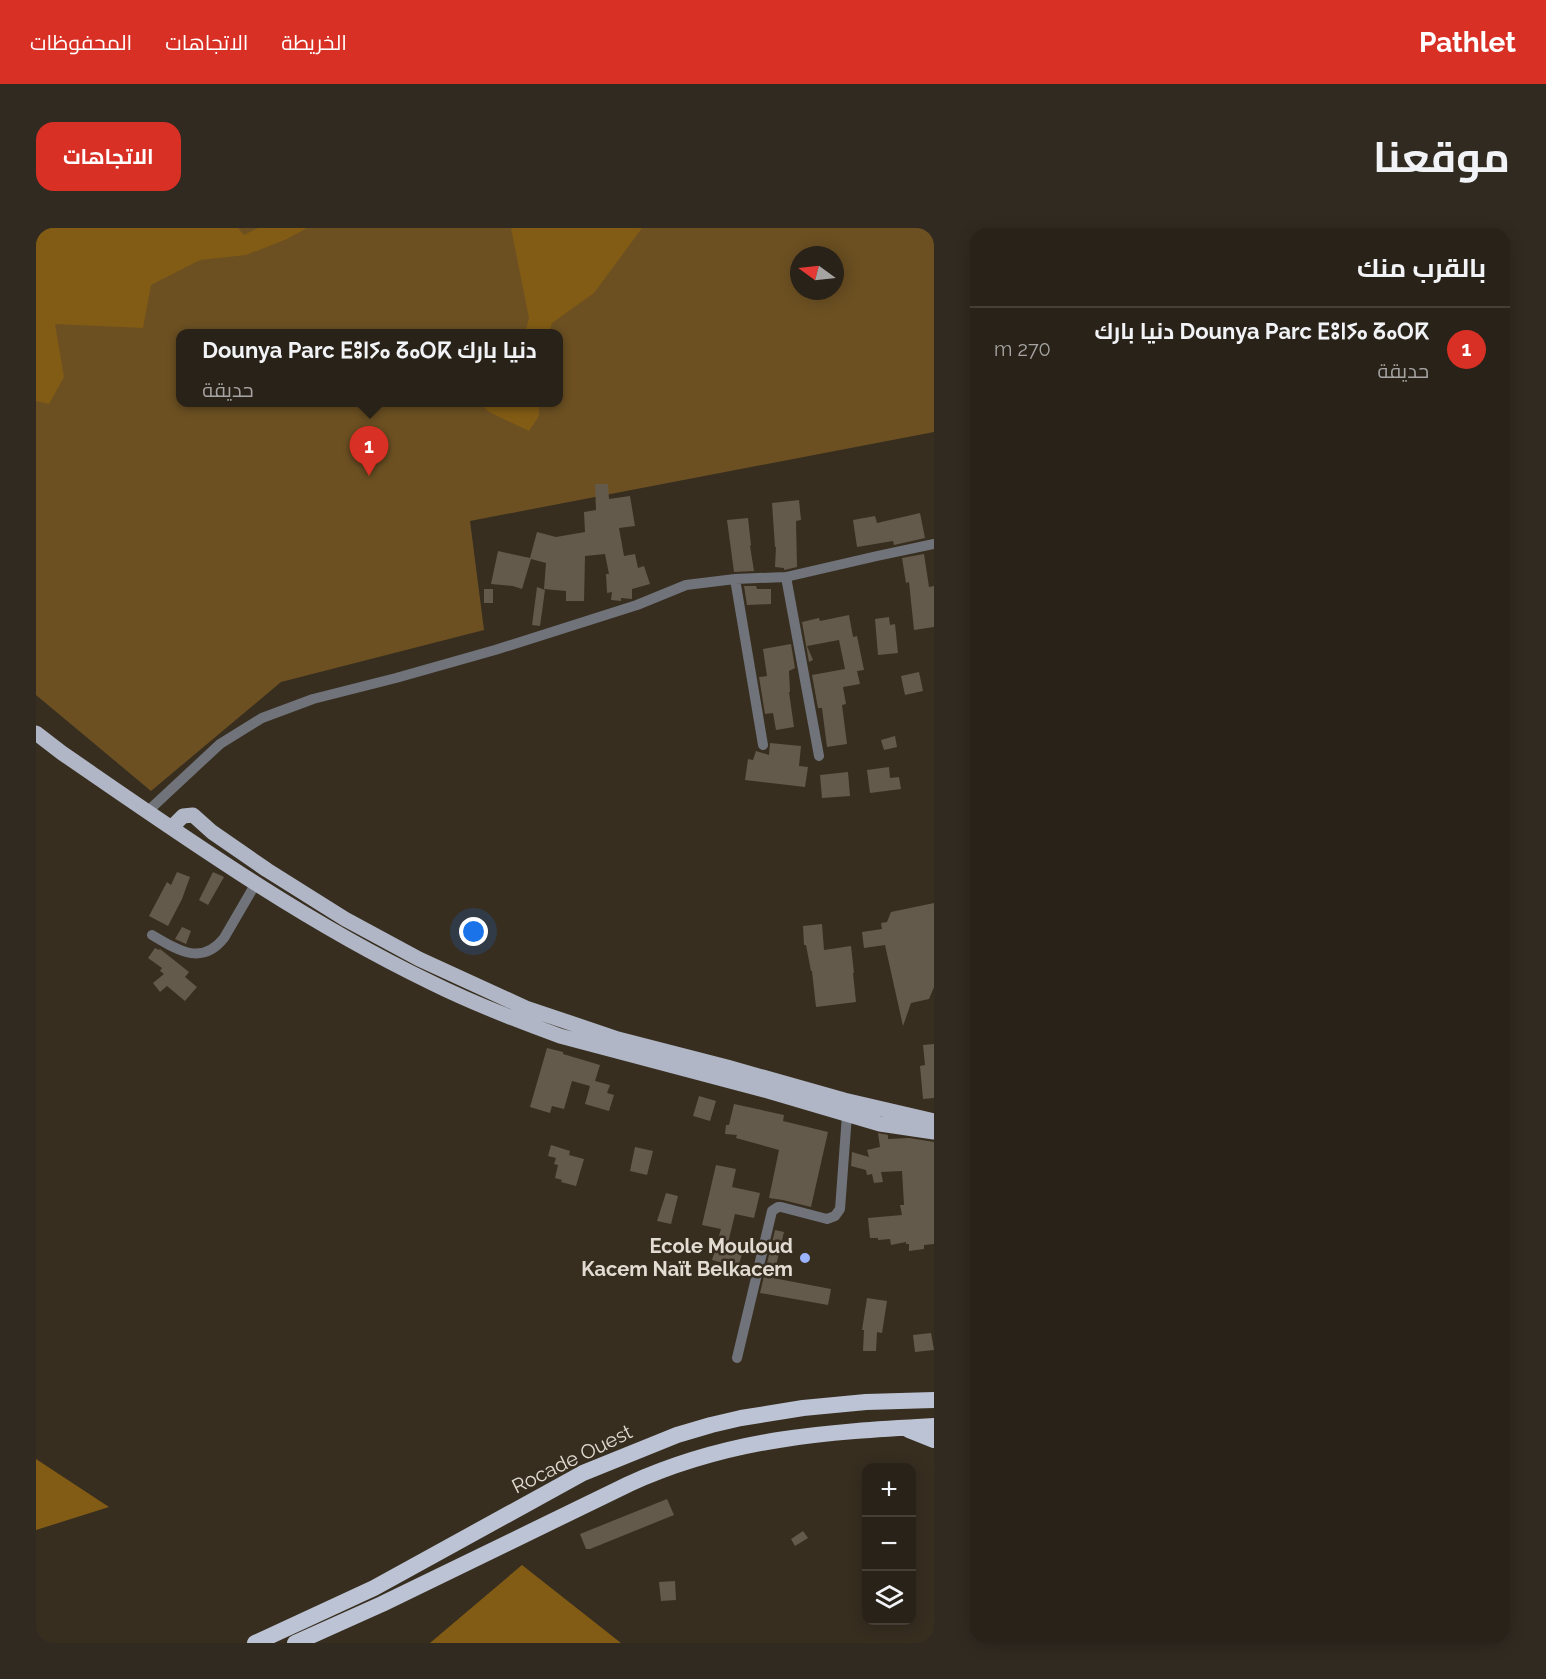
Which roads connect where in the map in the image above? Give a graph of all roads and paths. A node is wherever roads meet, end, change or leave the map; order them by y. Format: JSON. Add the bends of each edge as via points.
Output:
{"nodes":[{"id":1,"x":934,"y":544,"type":"edge"},
{"id":2,"x":786,"y":577,"type":"junction"},
{"id":3,"x":735,"y":579,"type":"junction"},
{"id":4,"x":36,"y":733,"type":"edge"},
{"id":5,"x":763,"y":745,"type":"dead end"},
{"id":6,"x":819,"y":756,"type":"dead end"},
{"id":7,"x":148,"y":811,"type":"junction"},
{"id":8,"x":172,"y":827,"type":"junction"},
{"id":9,"x":256,"y":883,"type":"junction"},
{"id":10,"x":152,"y":934,"type":"dead end"},
{"id":11,"x":847,"y":1115,"type":"junction"},
{"id":12,"x":934,"y":1120,"type":"edge"},
{"id":13,"x":934,"y":1132,"type":"edge"},
{"id":14,"x":737,"y":1358,"type":"dead end"},
{"id":15,"x":934,"y":1400,"type":"edge"},
{"id":16,"x":934,"y":1426,"type":"edge"},
{"id":17,"x":902,"y":1428,"type":"junction"},
{"id":18,"x":934,"y":1440,"type":"edge"},
{"id":19,"x":255,"y":1643,"type":"edge"},
{"id":20,"x":295,"y":1643,"type":"edge"}],
"edges":[{"from":1,"to":2,"type":"street"},
{"from":2,"to":3,"type":"street"},
{"from":2,"to":6,"type":"street"},
{"from":3,"to":5,"type":"street"},
{"from":3,"to":7,"type":"street","via":[[686,585],[637,605],[495,650],[312,699],[262,718],[220,744]]},
{"from":4,"to":7,"type":"main road"},
{"from":7,"to":8,"type":"main road"},
{"from":8,"to":9,"type":"main road"},
{"from":8,"to":12,"type":"main road","via":[[183,816],[193,815],[258,864],[345,919],[419,959],[526,1008],[618,1039]]},
{"from":9,"to":10,"type":"street","via":[[224,938],[209,950],[183,952]]},
{"from":9,"to":11,"type":"main road","via":[[395,964],[506,1016],[560,1036]]},
{"from":11,"to":13,"type":"main road"},
{"from":11,"to":14,"type":"street","via":[[838,1213],[828,1219],[781,1207],[772,1210]]},
{"from":15,"to":19,"type":"highway","name":"Rocade Ouest","via":[[866,1402],[773,1413],[677,1435],[583,1473],[374,1588]]},
{"from":16,"to":17,"type":"highway"},
{"from":17,"to":18,"type":"highway"},
{"from":17,"to":20,"type":"highway","via":[[773,1440],[714,1452],[655,1472]]}]}
